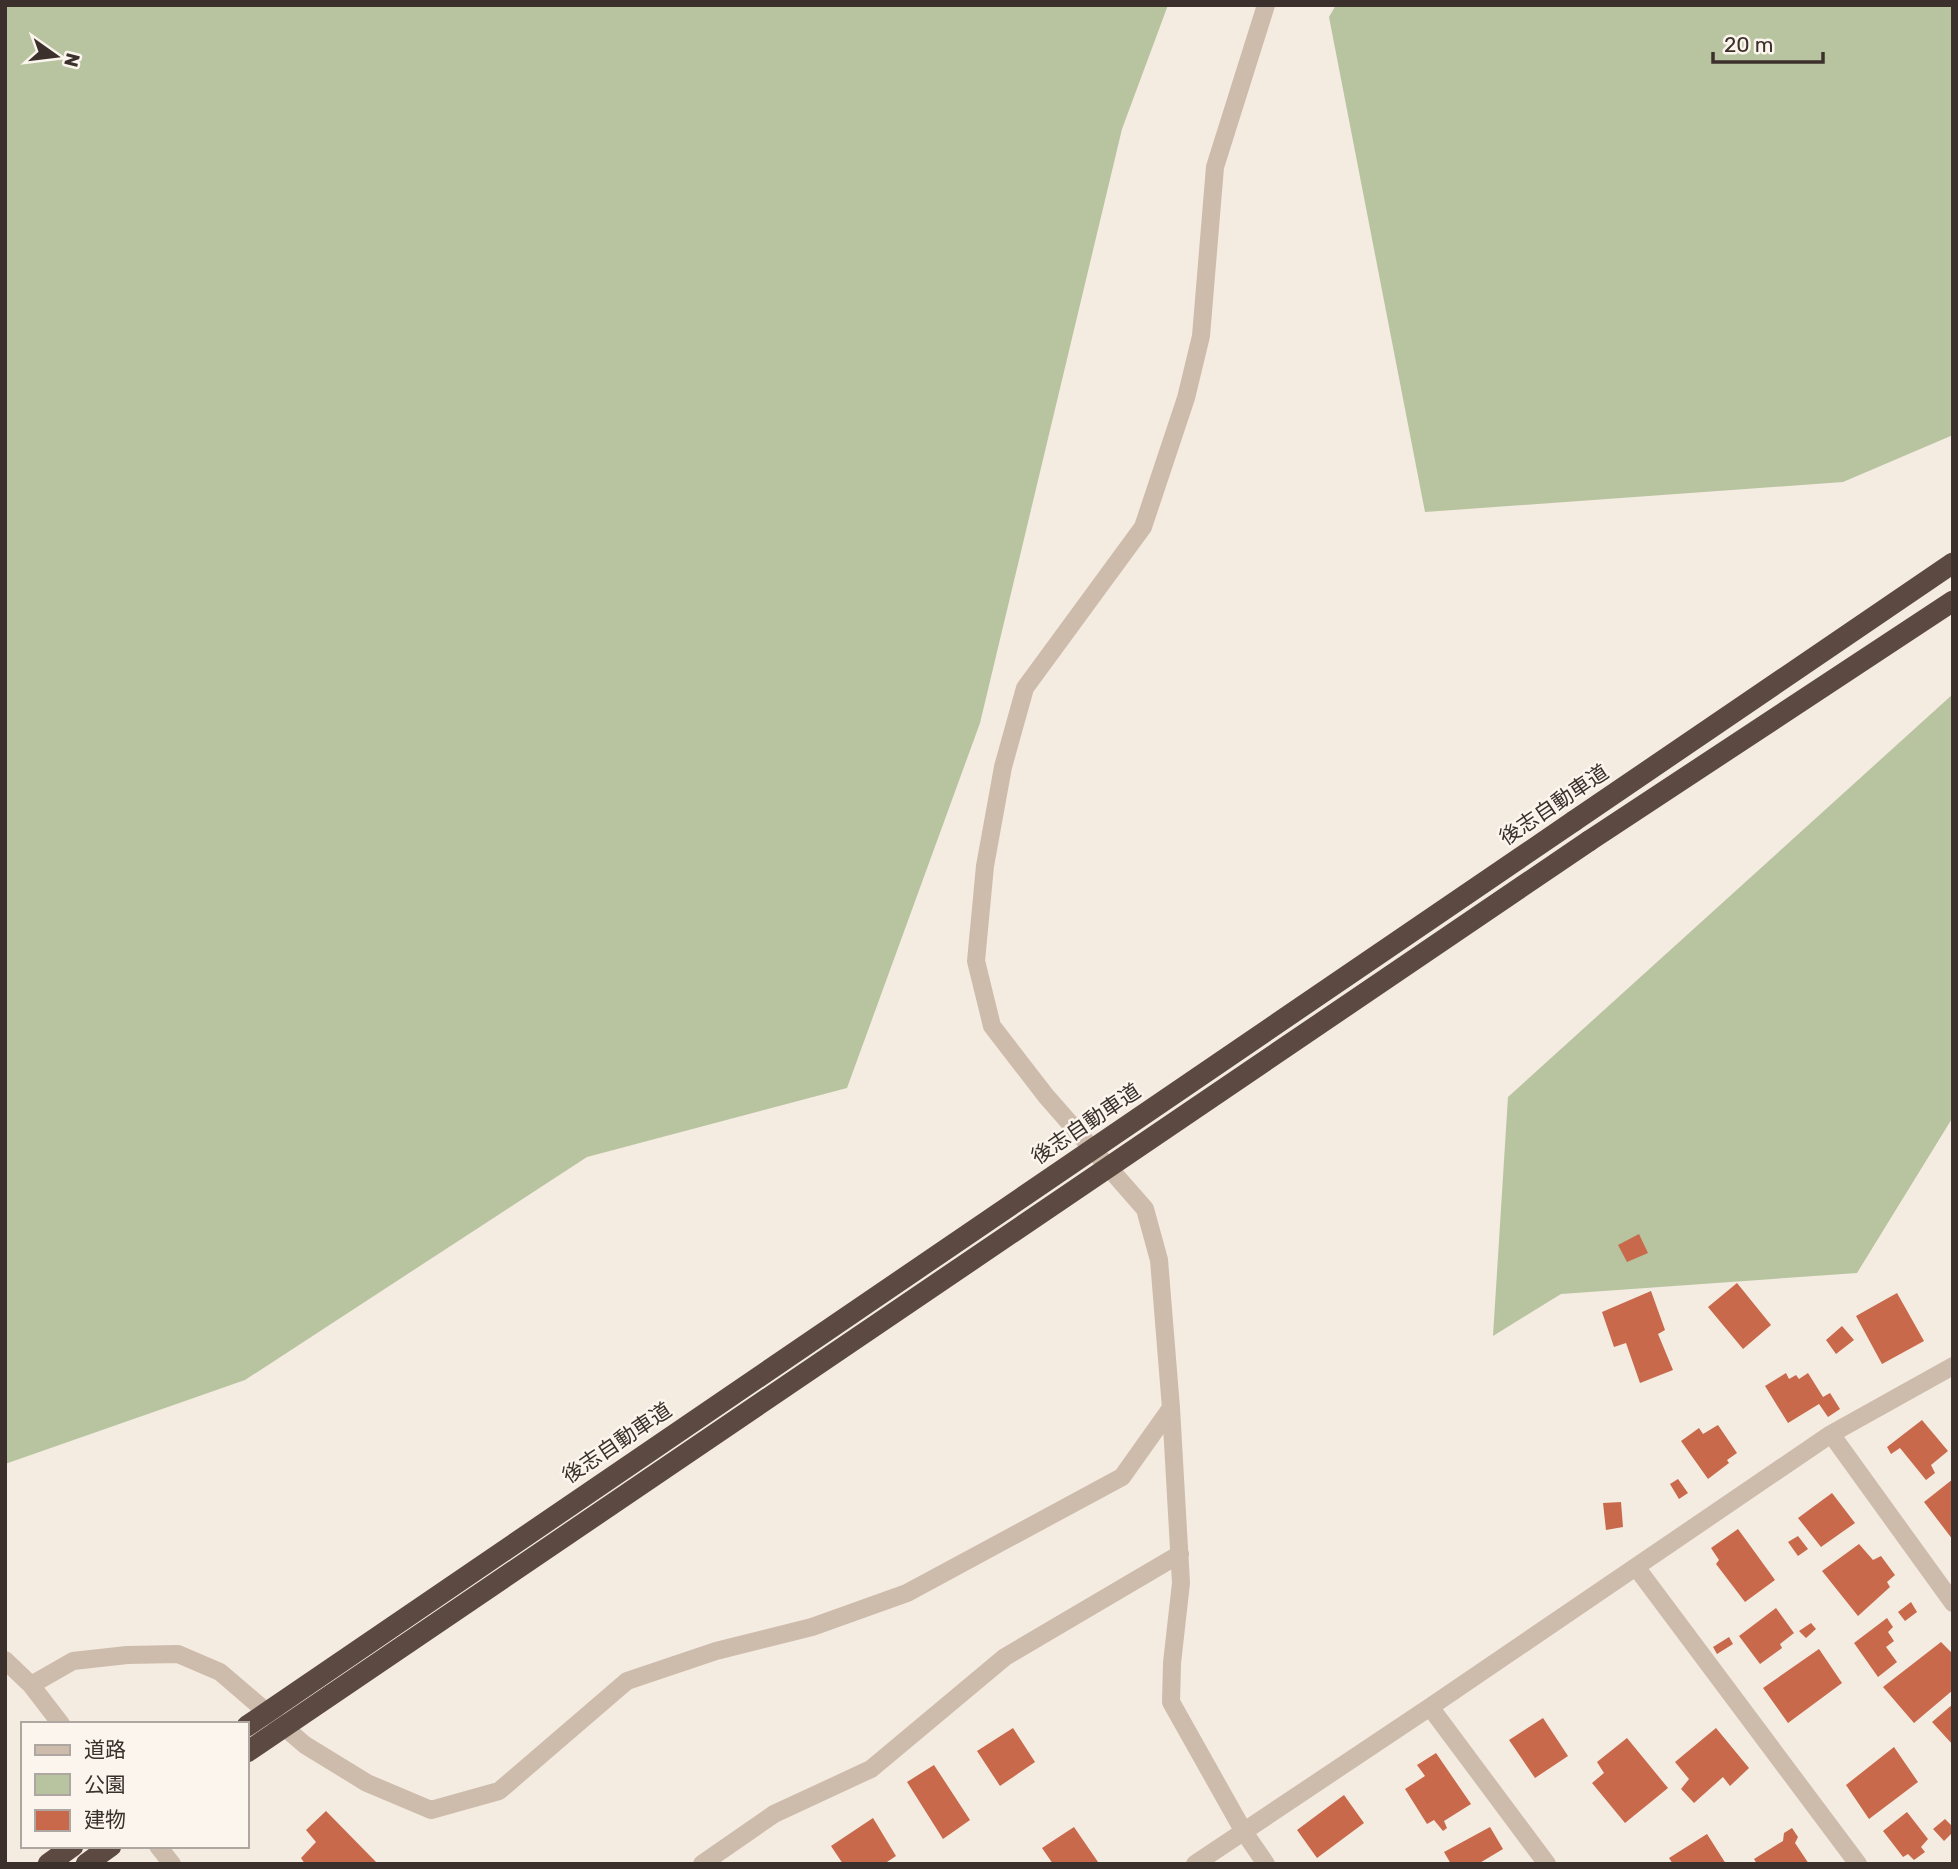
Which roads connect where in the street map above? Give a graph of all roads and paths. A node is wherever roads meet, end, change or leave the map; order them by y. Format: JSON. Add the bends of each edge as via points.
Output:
{"nodes":[{"id":1,"x":1266,"y":5,"type":"edge"},
{"id":2,"x":1953,"y":563,"type":"edge"},
{"id":3,"x":1953,"y":601,"type":"edge"},
{"id":4,"x":1953,"y":1366,"type":"edge"},
{"id":5,"x":1171,"y":1408,"type":"junction"},
{"id":6,"x":1831,"y":1434,"type":"junction"},
{"id":7,"x":1180,"y":1554,"type":"junction"},
{"id":8,"x":1636,"y":1567,"type":"junction"},
{"id":9,"x":1953,"y":1603,"type":"edge"},
{"id":10,"x":5,"y":1660,"type":"edge"},
{"id":11,"x":31,"y":1685,"type":"junction"},
{"id":12,"x":1430,"y":1707,"type":"junction"},
{"id":13,"x":59,"y":1722,"type":"edge"},
{"id":14,"x":248,"y":1725,"type":"edge"},
{"id":15,"x":248,"y":1751,"type":"edge"},
{"id":16,"x":1244,"y":1832,"type":"junction"},
{"id":17,"x":70,"y":1848,"type":"edge"},
{"id":18,"x":108,"y":1848,"type":"edge"},
{"id":19,"x":160,"y":1848,"type":"edge"},
{"id":20,"x":48,"y":1864,"type":"edge"},
{"id":21,"x":86,"y":1864,"type":"edge"},
{"id":22,"x":172,"y":1864,"type":"edge"},
{"id":23,"x":702,"y":1864,"type":"edge"},
{"id":24,"x":1195,"y":1864,"type":"edge"},
{"id":25,"x":1266,"y":1864,"type":"edge"},
{"id":26,"x":1546,"y":1864,"type":"edge"},
{"id":27,"x":1858,"y":1864,"type":"edge"}],
"edges":[{"from":1,"to":5,"type":"street","via":[[1215,167],[1201,336],[1186,398],[1143,527],[1025,688],[1003,767],[985,866],[976,961],[992,1026],[1145,1209],[1159,1260]]},
{"from":2,"to":14,"type":"highway","name":"後志自動車道","bridge":true},
{"from":3,"to":15,"type":"highway","bridge":true,"via":[[1589,841]]},
{"from":4,"to":6,"type":"street"},
{"from":5,"to":7,"type":"street"},
{"from":5,"to":11,"type":"street","via":[[1122,1477],[907,1593],[811,1627],[716,1651],[627,1681],[499,1791],[431,1810],[346,1771],[305,1745],[220,1672],[178,1654],[73,1661]]},
{"from":6,"to":8,"type":"street"},
{"from":6,"to":9,"type":"street"},
{"from":7,"to":16,"type":"street","via":[[1171,1702]]},
{"from":7,"to":23,"type":"street","via":[[1005,1657],[871,1769],[774,1814]]},
{"from":8,"to":12,"type":"street"},
{"from":8,"to":27,"type":"street"},
{"from":10,"to":11,"type":"street"},
{"from":11,"to":13,"type":"street"},
{"from":12,"to":16,"type":"street"},
{"from":12,"to":26,"type":"street"},
{"from":16,"to":24,"type":"street"},
{"from":16,"to":25,"type":"street"},
{"from":17,"to":20,"type":"highway"},
{"from":18,"to":21,"type":"highway"},
{"from":19,"to":22,"type":"street"}]}
